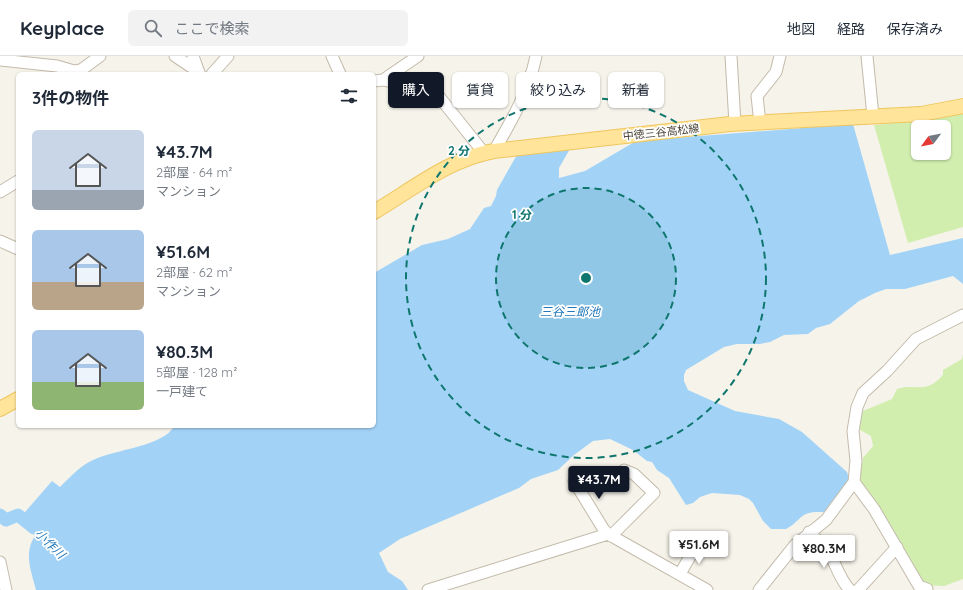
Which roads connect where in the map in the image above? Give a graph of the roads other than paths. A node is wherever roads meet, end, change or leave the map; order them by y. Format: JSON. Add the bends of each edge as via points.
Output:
{"nodes":[{"id":1,"x":100,"y":56,"type":"edge"},
{"id":2,"x":175,"y":56,"type":"edge"},
{"id":3,"x":193,"y":56,"type":"edge"},
{"id":4,"x":228,"y":56,"type":"edge"},
{"id":5,"x":332,"y":56,"type":"edge"},
{"id":6,"x":418,"y":56,"type":"edge"},
{"id":7,"x":536,"y":56,"type":"edge"},
{"id":8,"x":731,"y":56,"type":"edge"},
{"id":9,"x":780,"y":56,"type":"edge"},
{"id":10,"x":867,"y":56,"type":"edge"},
{"id":11,"x":0,"y":60,"type":"edge"},
{"id":12,"x":30,"y":69,"type":"edge"},
{"id":13,"x":198,"y":72,"type":"edge"},
{"id":14,"x":199,"y":72,"type":"edge"},
{"id":15,"x":214,"y":72,"type":"edge"},
{"id":16,"x":339,"y":72,"type":"edge"},
{"id":17,"x":379,"y":81,"type":"edge"},
{"id":18,"x":963,"y":106,"type":"edge"},
{"id":19,"x":873,"y":116,"type":"junction"},
{"id":20,"x":760,"y":123,"type":"junction"},
{"id":21,"x":734,"y":124,"type":"junction"},
{"id":22,"x":489,"y":152,"type":"junction"},
{"id":23,"x":16,"y":182,"type":"edge"},
{"id":24,"x":0,"y":192,"type":"edge"},
{"id":25,"x":376,"y":211,"type":"edge"},
{"id":26,"x":0,"y":241,"type":"edge"},
{"id":27,"x":16,"y":248,"type":"edge"},
{"id":28,"x":963,"y":315,"type":"edge"},
{"id":29,"x":16,"y":400,"type":"edge"},
{"id":30,"x":0,"y":409,"type":"edge"},
{"id":31,"x":624,"y":470,"type":"dead end"},
{"id":32,"x":574,"y":481,"type":"dead end"},
{"id":33,"x":854,"y":482,"type":"junction"},
{"id":34,"x":810,"y":532,"type":"junction"},
{"id":35,"x":610,"y":535,"type":"junction"},
{"id":36,"x":703,"y":543,"type":"dead end"},
{"id":37,"x":897,"y":548,"type":"junction"},
{"id":38,"x":0,"y":562,"type":"edge"},
{"id":39,"x":680,"y":574,"type":"junction"},
{"id":40,"x":927,"y":589,"type":"dead end"},
{"id":41,"x":6,"y":590,"type":"edge"},
{"id":42,"x":428,"y":590,"type":"edge"},
{"id":43,"x":707,"y":590,"type":"edge"},
{"id":44,"x":759,"y":590,"type":"edge"},
{"id":45,"x":850,"y":590,"type":"edge"},
{"id":46,"x":858,"y":590,"type":"edge"}],
"edges":[{"from":1,"to":12,"type":"street","via":[[81,70],[74,71],[57,66]]},
{"from":2,"to":13,"type":"street"},
{"from":3,"to":14,"type":"street"},
{"from":4,"to":15,"type":"street"},
{"from":5,"to":16,"type":"street"},
{"from":6,"to":17,"type":"street"},
{"from":7,"to":22,"type":"street","via":[[518,111]]},
{"from":8,"to":21,"type":"street"},
{"from":9,"to":20,"type":"street","via":[[776,72],[757,96]]},
{"from":10,"to":19,"type":"street"},
{"from":11,"to":12,"type":"street"},
{"from":17,"to":22,"type":"street","via":[[411,85],[437,94]]},
{"from":18,"to":19,"type":"main road","name":"中徳三谷高松線","via":[[921,114]]},
{"from":19,"to":20,"type":"main road","name":"中徳三谷高松線"},
{"from":20,"to":21,"type":"main road","name":"中徳三谷高松線"},
{"from":21,"to":22,"type":"main road","name":"中徳三谷高松線"},
{"from":22,"to":25,"type":"main road","name":"中徳三谷高松線","via":[[454,163]]},
{"from":23,"to":24,"type":"street"},
{"from":26,"to":27,"type":"street"},
{"from":28,"to":33,"type":"street","via":[[916,339],[863,393],[856,407],[852,431],[856,461]]},
{"from":29,"to":30,"type":"main road"},
{"from":31,"to":35,"type":"street","via":[[634,474],[654,493]]},
{"from":32,"to":35,"type":"street","via":[[604,530]]},
{"from":33,"to":34,"type":"street","via":[[826,520]]},
{"from":33,"to":37,"type":"street","via":[[874,509]]},
{"from":34,"to":44,"type":"street","via":[[795,545]]},
{"from":34,"to":45,"type":"street","via":[[831,556]]},
{"from":35,"to":39,"type":"street"},
{"from":35,"to":42,"type":"street"},
{"from":36,"to":39,"type":"street","via":[[693,551]]},
{"from":37,"to":40,"type":"street","via":[[918,586]]},
{"from":37,"to":46,"type":"street"},
{"from":38,"to":41,"type":"street"},
{"from":39,"to":43,"type":"street"}]}
